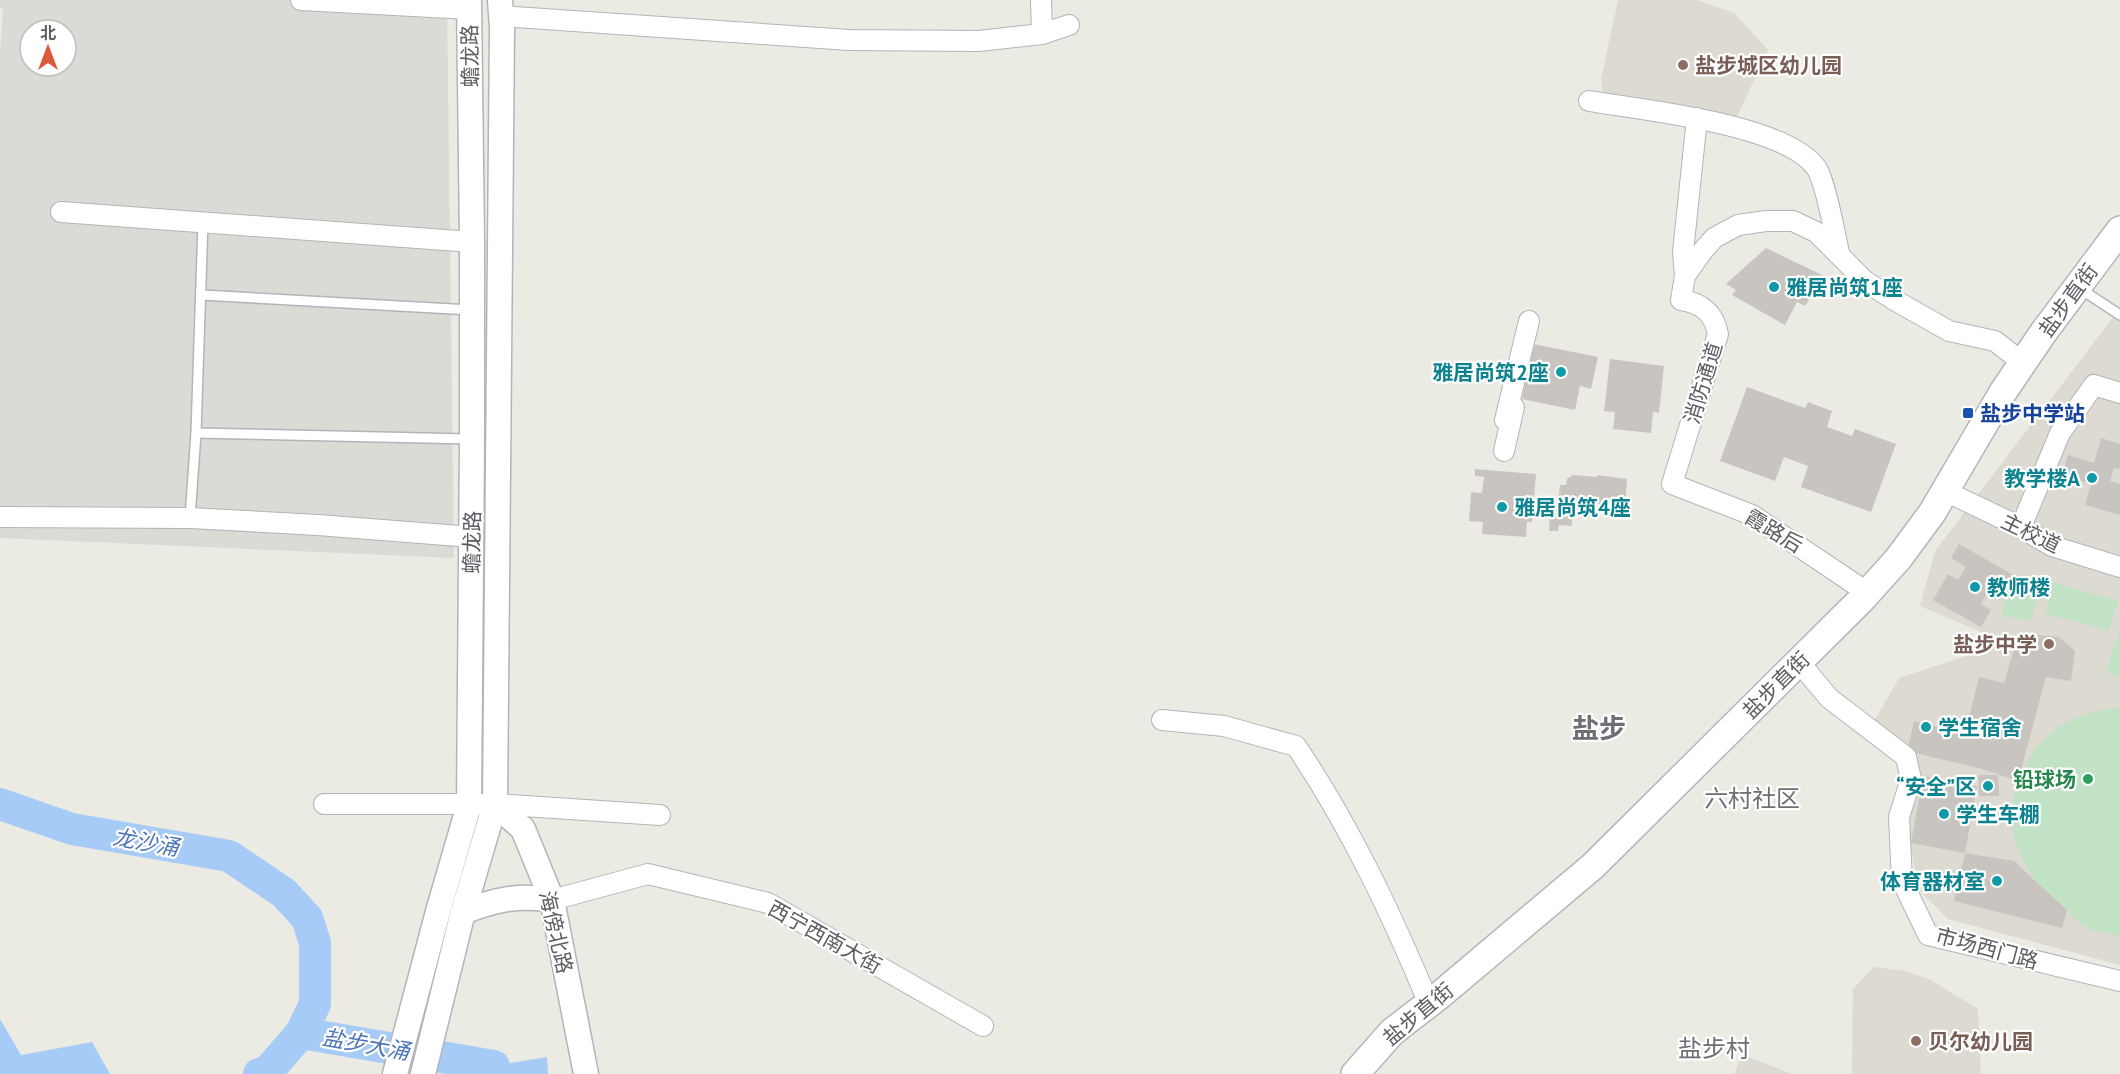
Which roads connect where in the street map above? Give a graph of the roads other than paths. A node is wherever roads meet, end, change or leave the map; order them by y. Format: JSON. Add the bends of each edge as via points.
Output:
{"nodes":[{"id":1,"x":302,"y":0,"type":"edge"},
{"id":2,"x":1041,"y":0,"type":"edge"},
{"id":3,"x":469,"y":4,"type":"edge"},
{"id":4,"x":501,"y":8,"type":"edge"},
{"id":5,"x":1069,"y":25,"type":"dead end"},
{"id":6,"x":1042,"y":34,"type":"junction"},
{"id":7,"x":1589,"y":101,"type":"dead end"},
{"id":8,"x":1697,"y":118,"type":"junction"},
{"id":9,"x":61,"y":212,"type":"dead end"},
{"id":10,"x":203,"y":222,"type":"junction"},
{"id":11,"x":2120,"y":230,"type":"edge"},
{"id":12,"x":472,"y":242,"type":"junction"},
{"id":13,"x":499,"y":242,"type":"junction"},
{"id":14,"x":1839,"y":253,"type":"junction"},
{"id":15,"x":1685,"y":276,"type":"junction"},
{"id":16,"x":2077,"y":287,"type":"junction"},
{"id":17,"x":202,"y":295,"type":"junction"},
{"id":18,"x":471,"y":310,"type":"junction"},
{"id":19,"x":2119,"y":314,"type":"edge"},
{"id":20,"x":1529,"y":321,"type":"dead end"},
{"id":21,"x":2023,"y":363,"type":"junction"},
{"id":22,"x":1516,"y":381,"type":"junction"},
{"id":23,"x":2120,"y":393,"type":"edge"},
{"id":24,"x":1505,"y":420,"type":"dead end"},
{"id":25,"x":196,"y":433,"type":"junction"},
{"id":26,"x":498,"y":439,"type":"junction"},
{"id":27,"x":472,"y":440,"type":"junction"},
{"id":28,"x":1504,"y":451,"type":"dead end"},
{"id":29,"x":1672,"y":484,"type":"joint"},
{"id":30,"x":1945,"y":491,"type":"junction"},
{"id":31,"x":0,"y":517,"type":"edge"},
{"id":32,"x":190,"y":518,"type":"junction"},
{"id":33,"x":2020,"y":527,"type":"junction"},
{"id":34,"x":472,"y":537,"type":"junction"},
{"id":35,"x":496,"y":538,"type":"junction"},
{"id":36,"x":2120,"y":567,"type":"edge"},
{"id":37,"x":1868,"y":593,"type":"junction"},
{"id":38,"x":1799,"y":662,"type":"junction"},
{"id":39,"x":1162,"y":720,"type":"dead end"},
{"id":40,"x":324,"y":804,"type":"dead end"},
{"id":41,"x":495,"y":804,"type":"junction"},
{"id":42,"x":469,"y":805,"type":"junction"},
{"id":43,"x":660,"y":815,"type":"dead end"},
{"id":44,"x":552,"y":900,"type":"junction"},
{"id":45,"x":463,"y":912,"type":"junction"},
{"id":46,"x":2120,"y":981,"type":"edge"},
{"id":47,"x":1429,"y":1004,"type":"junction"},
{"id":48,"x":983,"y":1026,"type":"dead end"},
{"id":49,"x":395,"y":1074,"type":"edge"},
{"id":50,"x":423,"y":1074,"type":"edge"},
{"id":51,"x":586,"y":1074,"type":"edge"},
{"id":52,"x":1355,"y":1074,"type":"edge"}],
"edges":[{"from":1,"to":3,"type":"street"},
{"from":2,"to":6,"type":"street"},
{"from":3,"to":4,"type":"street"},
{"from":3,"to":12,"type":"street","name":"蟾龙路"},
{"from":4,"to":6,"type":"street","via":[[849,40],[980,41]]},
{"from":4,"to":13,"type":"street","name":"蟾龙路"},
{"from":5,"to":6,"type":"street"},
{"from":7,"to":8,"type":"street"},
{"from":8,"to":14,"type":"street","via":[[1773,139],[1807,158],[1818,170]]},
{"from":8,"to":15,"type":"street","via":[[1683,252]]},
{"from":9,"to":10,"type":"street"},
{"from":10,"to":12,"type":"street"},
{"from":10,"to":17,"type":"lane"},
{"from":11,"to":16,"type":"main road","name":"盐步直街"},
{"from":12,"to":13,"type":"street"},
{"from":12,"to":18,"type":"street","name":"蟾龙路"},
{"from":13,"to":26,"type":"street","name":"蟾龙路"},
{"from":14,"to":15,"type":"street","via":[[1816,232],[1793,221],[1738,225],[1714,238]]},
{"from":14,"to":21,"type":"street","via":[[1865,280],[1896,301],[1949,330],[1995,341]]},
{"from":15,"to":29,"type":"street","name":"消防通道","via":[[1681,300],[1703,307],[1716,323],[1718,334]]},
{"from":16,"to":19,"type":"lane"},
{"from":16,"to":21,"type":"main road","name":"盐步直街"},
{"from":17,"to":18,"type":"lane"},
{"from":17,"to":25,"type":"lane"},
{"from":18,"to":27,"type":"street","name":"蟾龙路"},
{"from":20,"to":22,"type":"street"},
{"from":21,"to":30,"type":"main road","name":"盐步直街"},
{"from":22,"to":24,"type":"street"},
{"from":22,"to":28,"type":"street"},
{"from":23,"to":33,"type":"street","via":[[2094,385],[2060,433]]},
{"from":25,"to":27,"type":"lane"},
{"from":25,"to":32,"type":"lane"},
{"from":26,"to":27,"type":"street"},
{"from":26,"to":35,"type":"street","name":"蟾龙路"},
{"from":27,"to":34,"type":"street","name":"蟾龙路"},
{"from":29,"to":37,"type":"street","name":"霞路后","via":[[1752,515]]},
{"from":30,"to":33,"type":"street","name":"主校道"},
{"from":30,"to":37,"type":"main road","name":"盐步直街","via":[[1898,559]]},
{"from":31,"to":32,"type":"street"},
{"from":32,"to":34,"type":"street"},
{"from":33,"to":36,"type":"street","name":"主校道","via":[[2052,546]]},
{"from":34,"to":35,"type":"street"},
{"from":34,"to":42,"type":"street","name":"蟾龙路"},
{"from":35,"to":41,"type":"street","name":"蟾龙路"},
{"from":37,"to":38,"type":"main road","name":"盐步直街"},
{"from":38,"to":46,"type":"street","name":"市场西门路","via":[[1829,698],[1906,757],[1911,779],[1899,817],[1902,881],[1928,935]]},
{"from":38,"to":47,"type":"main road","name":"盐步直街","via":[[1593,866]]},
{"from":39,"to":47,"type":"street","via":[[1224,726],[1296,746],[1325,789],[1403,942]]},
{"from":40,"to":42,"type":"street"},
{"from":41,"to":42,"type":"street"},
{"from":41,"to":43,"type":"street"},
{"from":41,"to":44,"type":"street","name":"海傍北路","via":[[523,830]]},
{"from":41,"to":45,"type":"street","name":"蟾龙路"},
{"from":42,"to":49,"type":"street","name":"蟾龙路"},
{"from":44,"to":45,"type":"street","via":[[509,898]]},
{"from":44,"to":48,"type":"street","name":"西宁西南大街","via":[[648,874],[768,903]]},
{"from":44,"to":51,"type":"street","name":"海傍北路"},
{"from":45,"to":50,"type":"street","name":"蟾龙路"},
{"from":47,"to":52,"type":"main road","name":"盐步直街","via":[[1392,1032]]}]}
